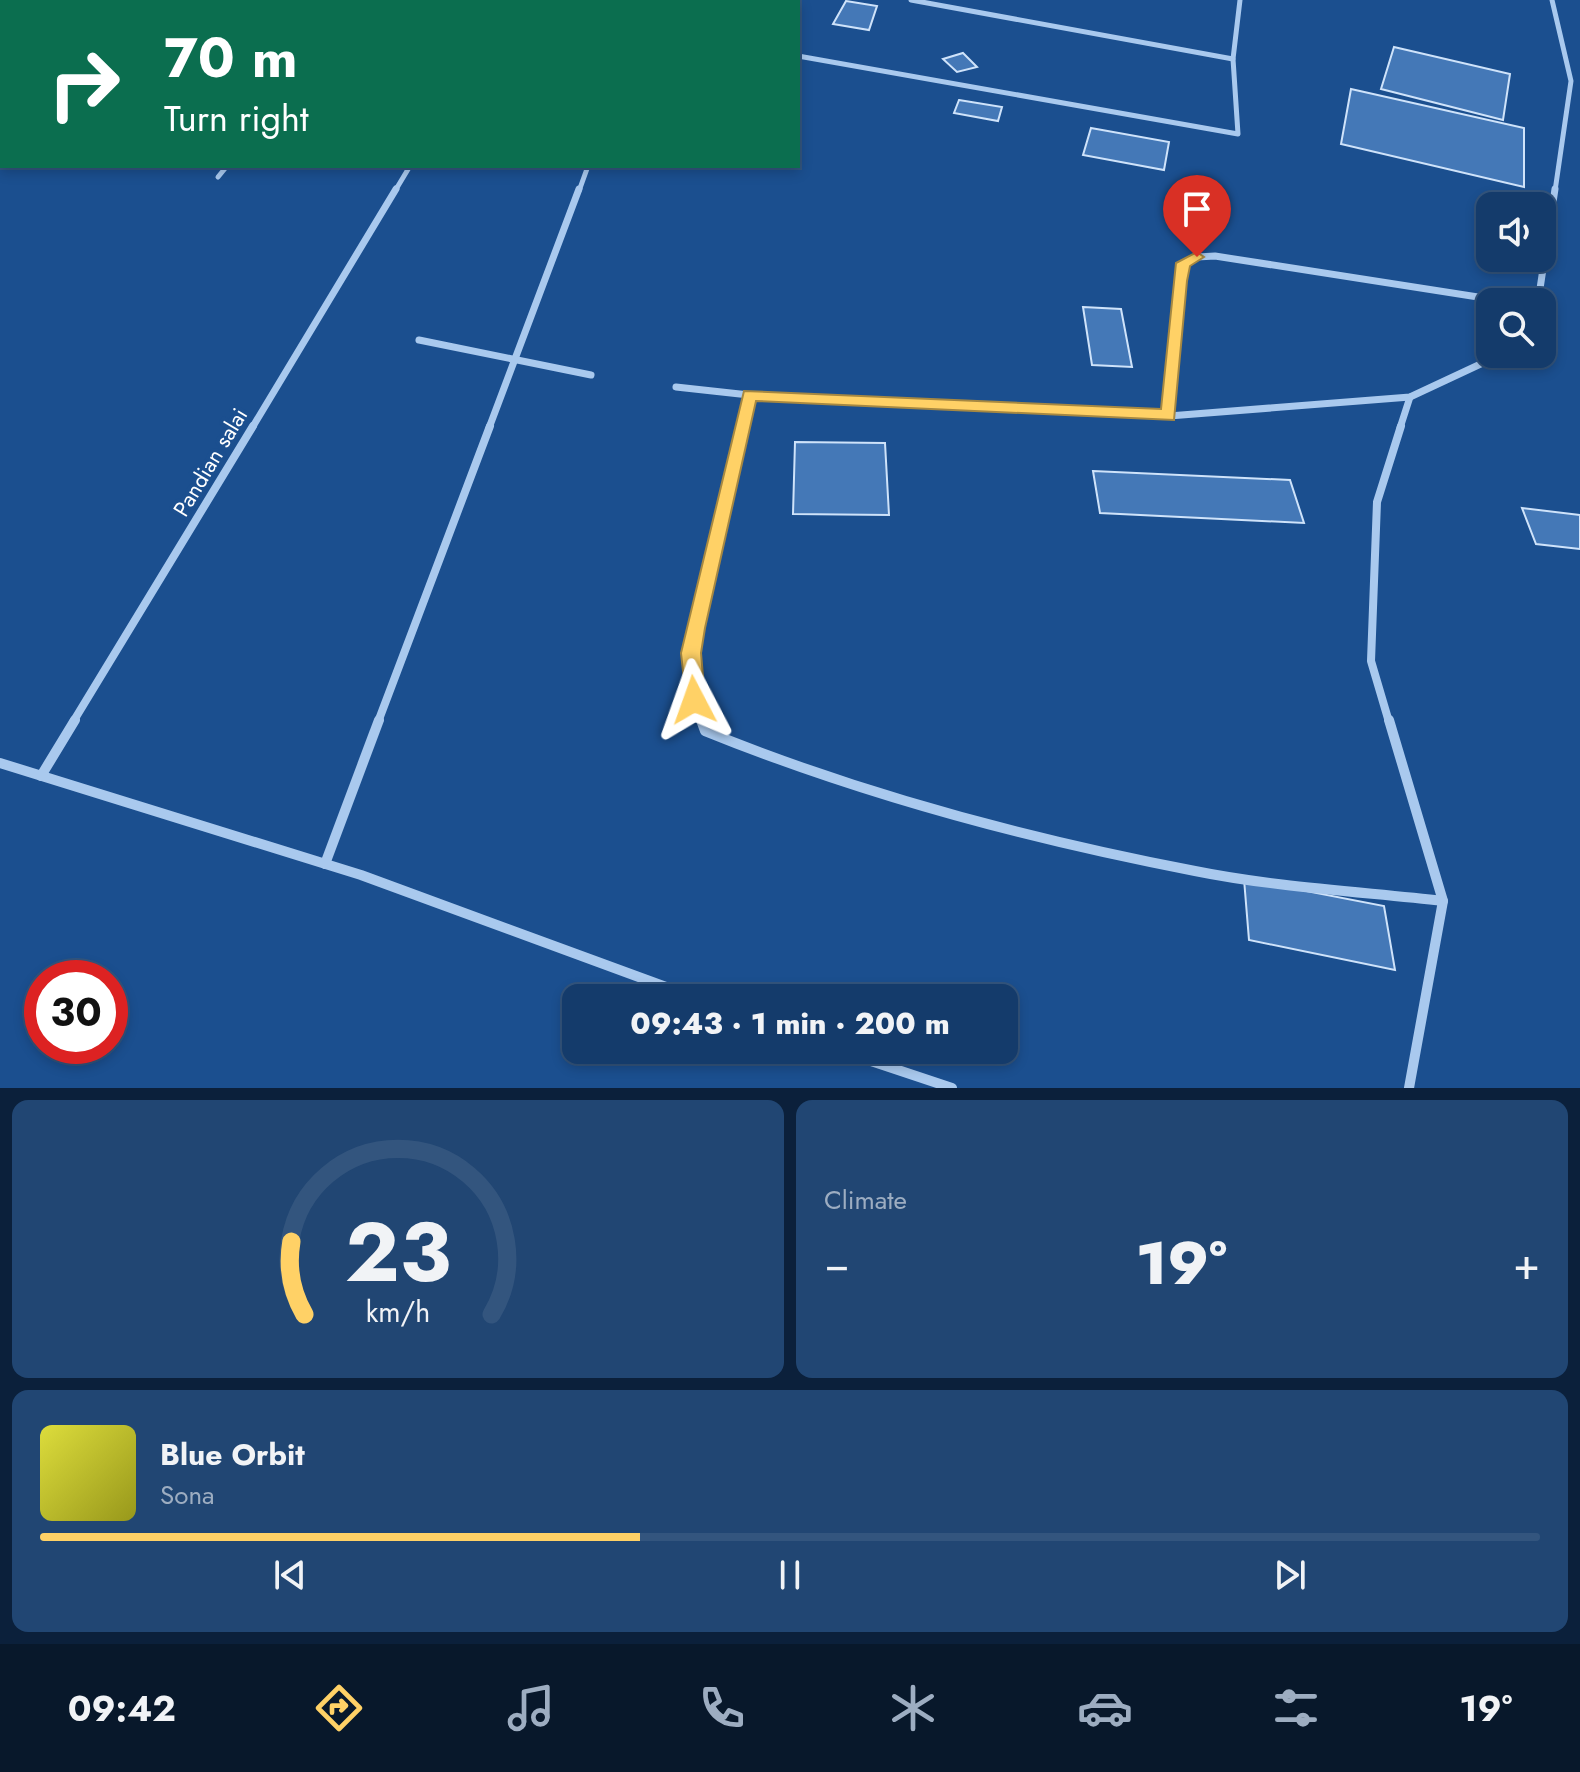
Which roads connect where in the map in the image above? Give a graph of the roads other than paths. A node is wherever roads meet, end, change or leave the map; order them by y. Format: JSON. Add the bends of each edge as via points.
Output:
{"nodes":[{"id":1,"x":911,"y":0,"type":"edge"},
{"id":2,"x":1240,"y":0,"type":"edge"},
{"id":3,"x":1552,"y":0,"type":"edge"},
{"id":4,"x":800,"y":56,"type":"edge"},
{"id":5,"x":1233,"y":59,"type":"junction"},
{"id":6,"x":1571,"y":81,"type":"junction"},
{"id":7,"x":1580,"y":82,"type":"edge"},
{"id":8,"x":225,"y":168,"type":"edge"},
{"id":9,"x":409,"y":168,"type":"edge"},
{"id":10,"x":587,"y":168,"type":"edge"},
{"id":11,"x":218,"y":177,"type":"dead end"},
{"id":12,"x":1540,"y":288,"type":"edge"},
{"id":13,"x":1476,"y":297,"type":"edge"},
{"id":14,"x":419,"y":340,"type":"dead end"},
{"id":15,"x":515,"y":360,"type":"junction"},
{"id":16,"x":1476,"y":366,"type":"edge"},
{"id":17,"x":591,"y":375,"type":"dead end"},
{"id":18,"x":676,"y":387,"type":"dead end"},
{"id":19,"x":749,"y":395,"type":"junction"},
{"id":20,"x":1410,"y":397,"type":"junction"},
{"id":21,"x":1169,"y":416,"type":"junction"},
{"id":22,"x":0,"y":763,"type":"edge"},
{"id":23,"x":41,"y":776,"type":"junction"},
{"id":24,"x":325,"y":864,"type":"junction"},
{"id":25,"x":1443,"y":901,"type":"junction"},
{"id":26,"x":657,"y":984,"type":"edge"},
{"id":27,"x":880,"y":1064,"type":"edge"},
{"id":28,"x":952,"y":1088,"type":"edge"},
{"id":29,"x":1409,"y":1088,"type":"edge"}],
"edges":[{"from":1,"to":5,"type":"street"},
{"from":2,"to":5,"type":"street"},
{"from":3,"to":6,"type":"street"},
{"from":4,"to":5,"type":"street","via":[[1238,134]]},
{"from":6,"to":7,"type":"street"},
{"from":6,"to":12,"type":"street"},
{"from":8,"to":11,"type":"street"},
{"from":9,"to":23,"type":"street","name":"Pandian salai"},
{"from":10,"to":15,"type":"street"},
{"from":13,"to":21,"type":"street","via":[[1197,257],[1184,263],[1180,281]]},
{"from":14,"to":15,"type":"street"},
{"from":15,"to":17,"type":"street"},
{"from":15,"to":24,"type":"street"},
{"from":16,"to":20,"type":"street"},
{"from":18,"to":19,"type":"street"},
{"from":19,"to":21,"type":"street"},
{"from":19,"to":25,"type":"street","via":[[691,653],[694,700],[705,731],[930,810],[1022,833],[1198,872]]},
{"from":20,"to":21,"type":"street"},
{"from":20,"to":25,"type":"street","via":[[1377,502],[1371,661]]},
{"from":22,"to":23,"type":"street"},
{"from":23,"to":24,"type":"street"},
{"from":24,"to":26,"type":"street"},
{"from":25,"to":29,"type":"street"},
{"from":27,"to":28,"type":"street"}]}
